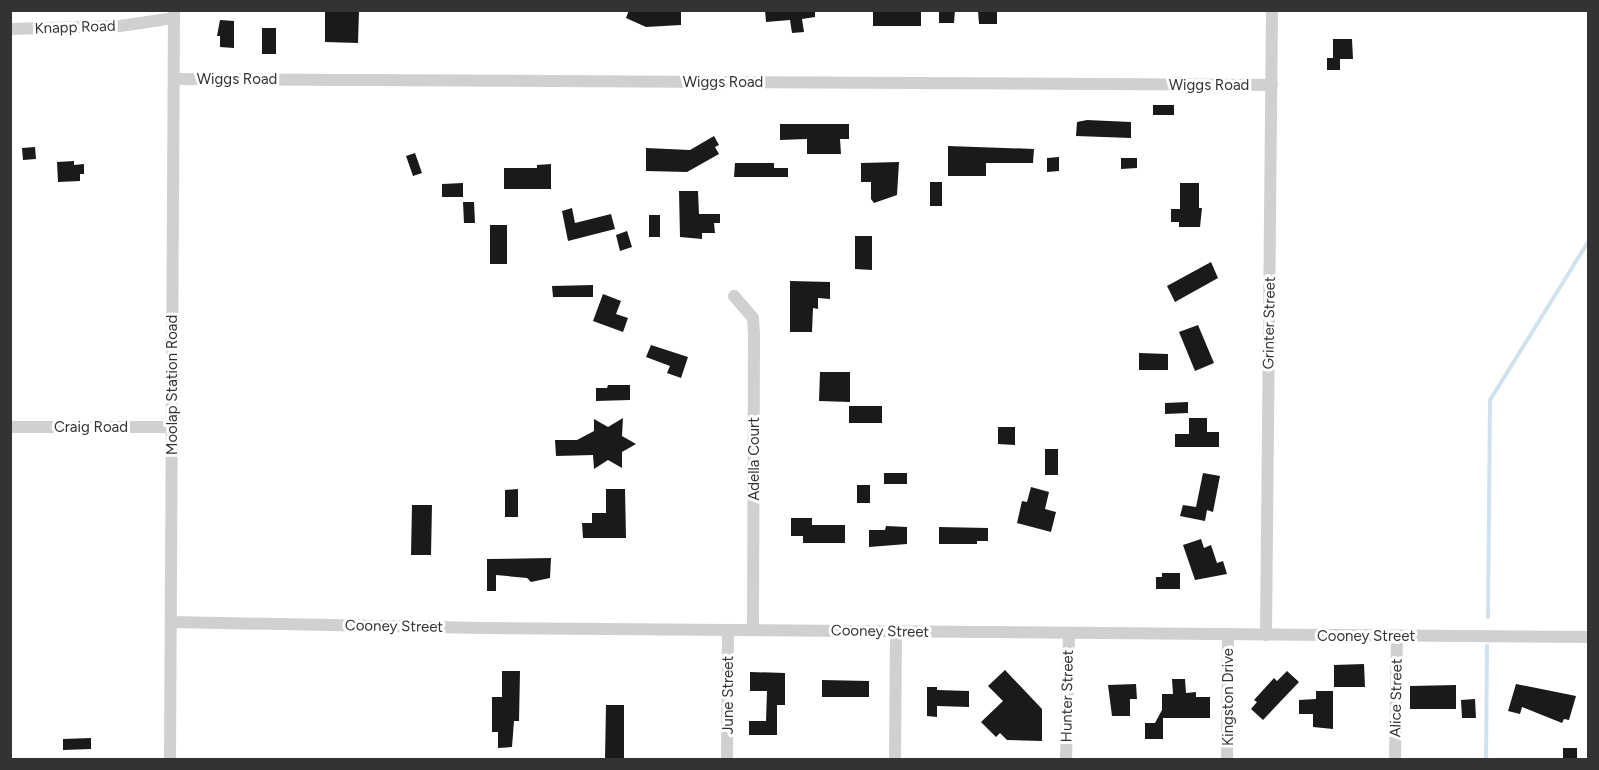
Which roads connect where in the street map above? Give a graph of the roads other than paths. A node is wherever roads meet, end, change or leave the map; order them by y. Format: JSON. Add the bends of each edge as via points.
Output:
{"nodes":[{"id":1,"x":1272,"y":10,"type":"edge"},
{"id":2,"x":174,"y":14,"type":"edge"},
{"id":3,"x":10,"y":29,"type":"edge"},
{"id":4,"x":174,"y":79,"type":"junction"},
{"id":5,"x":1272,"y":86,"type":"junction"},
{"id":6,"x":734,"y":297,"type":"dead end"},
{"id":7,"x":10,"y":427,"type":"edge"},
{"id":8,"x":172,"y":427,"type":"junction"},
{"id":9,"x":171,"y":622,"type":"junction"},
{"id":10,"x":728,"y":630,"type":"junction"},
{"id":11,"x":753,"y":630,"type":"junction"},
{"id":12,"x":896,"y":631,"type":"junction"},
{"id":13,"x":1068,"y":633,"type":"junction"},
{"id":14,"x":1228,"y":634,"type":"junction"},
{"id":15,"x":1266,"y":635,"type":"junction"},
{"id":16,"x":1397,"y":636,"type":"junction"},
{"id":17,"x":1588,"y":637,"type":"edge"},
{"id":18,"x":170,"y":759,"type":"edge"},
{"id":19,"x":728,"y":759,"type":"edge"},
{"id":20,"x":895,"y":759,"type":"edge"},
{"id":21,"x":1066,"y":759,"type":"edge"},
{"id":22,"x":1227,"y":759,"type":"edge"},
{"id":23,"x":1395,"y":759,"type":"edge"}],
"edges":[{"from":1,"to":5,"type":"street","name":"Grinter Street"},
{"from":2,"to":3,"type":"street","name":"Knapp Road","via":[[120,26]]},
{"from":2,"to":4,"type":"street","name":"Moolap Station Road"},
{"from":4,"to":5,"type":"street","name":"Wiggs Road"},
{"from":4,"to":8,"type":"street","name":"Moolap Station Road"},
{"from":5,"to":15,"type":"street","name":"Grinter Street"},
{"from":6,"to":11,"type":"street","name":"Adella Court","via":[[753,318]]},
{"from":7,"to":8,"type":"street","name":"Craig Road"},
{"from":8,"to":9,"type":"street","name":"Moolap Station Road"},
{"from":9,"to":10,"type":"street","name":"Cooney Street"},
{"from":9,"to":18,"type":"street","name":"Moolap Station Road"},
{"from":10,"to":11,"type":"street","name":"Cooney Street"},
{"from":10,"to":19,"type":"street","name":"June Street"},
{"from":11,"to":12,"type":"street","name":"Cooney Street"},
{"from":12,"to":13,"type":"street","name":"Cooney Street"},
{"from":12,"to":20,"type":"street"},
{"from":13,"to":14,"type":"street","name":"Cooney Street"},
{"from":13,"to":21,"type":"street","name":"Hunter Street"},
{"from":14,"to":15,"type":"street","name":"Cooney Street"},
{"from":14,"to":22,"type":"street","name":"Kingston Drive"},
{"from":15,"to":16,"type":"street","name":"Cooney Street"},
{"from":16,"to":17,"type":"street","name":"Cooney Street"},
{"from":16,"to":23,"type":"street","name":"Alice Street"}]}
